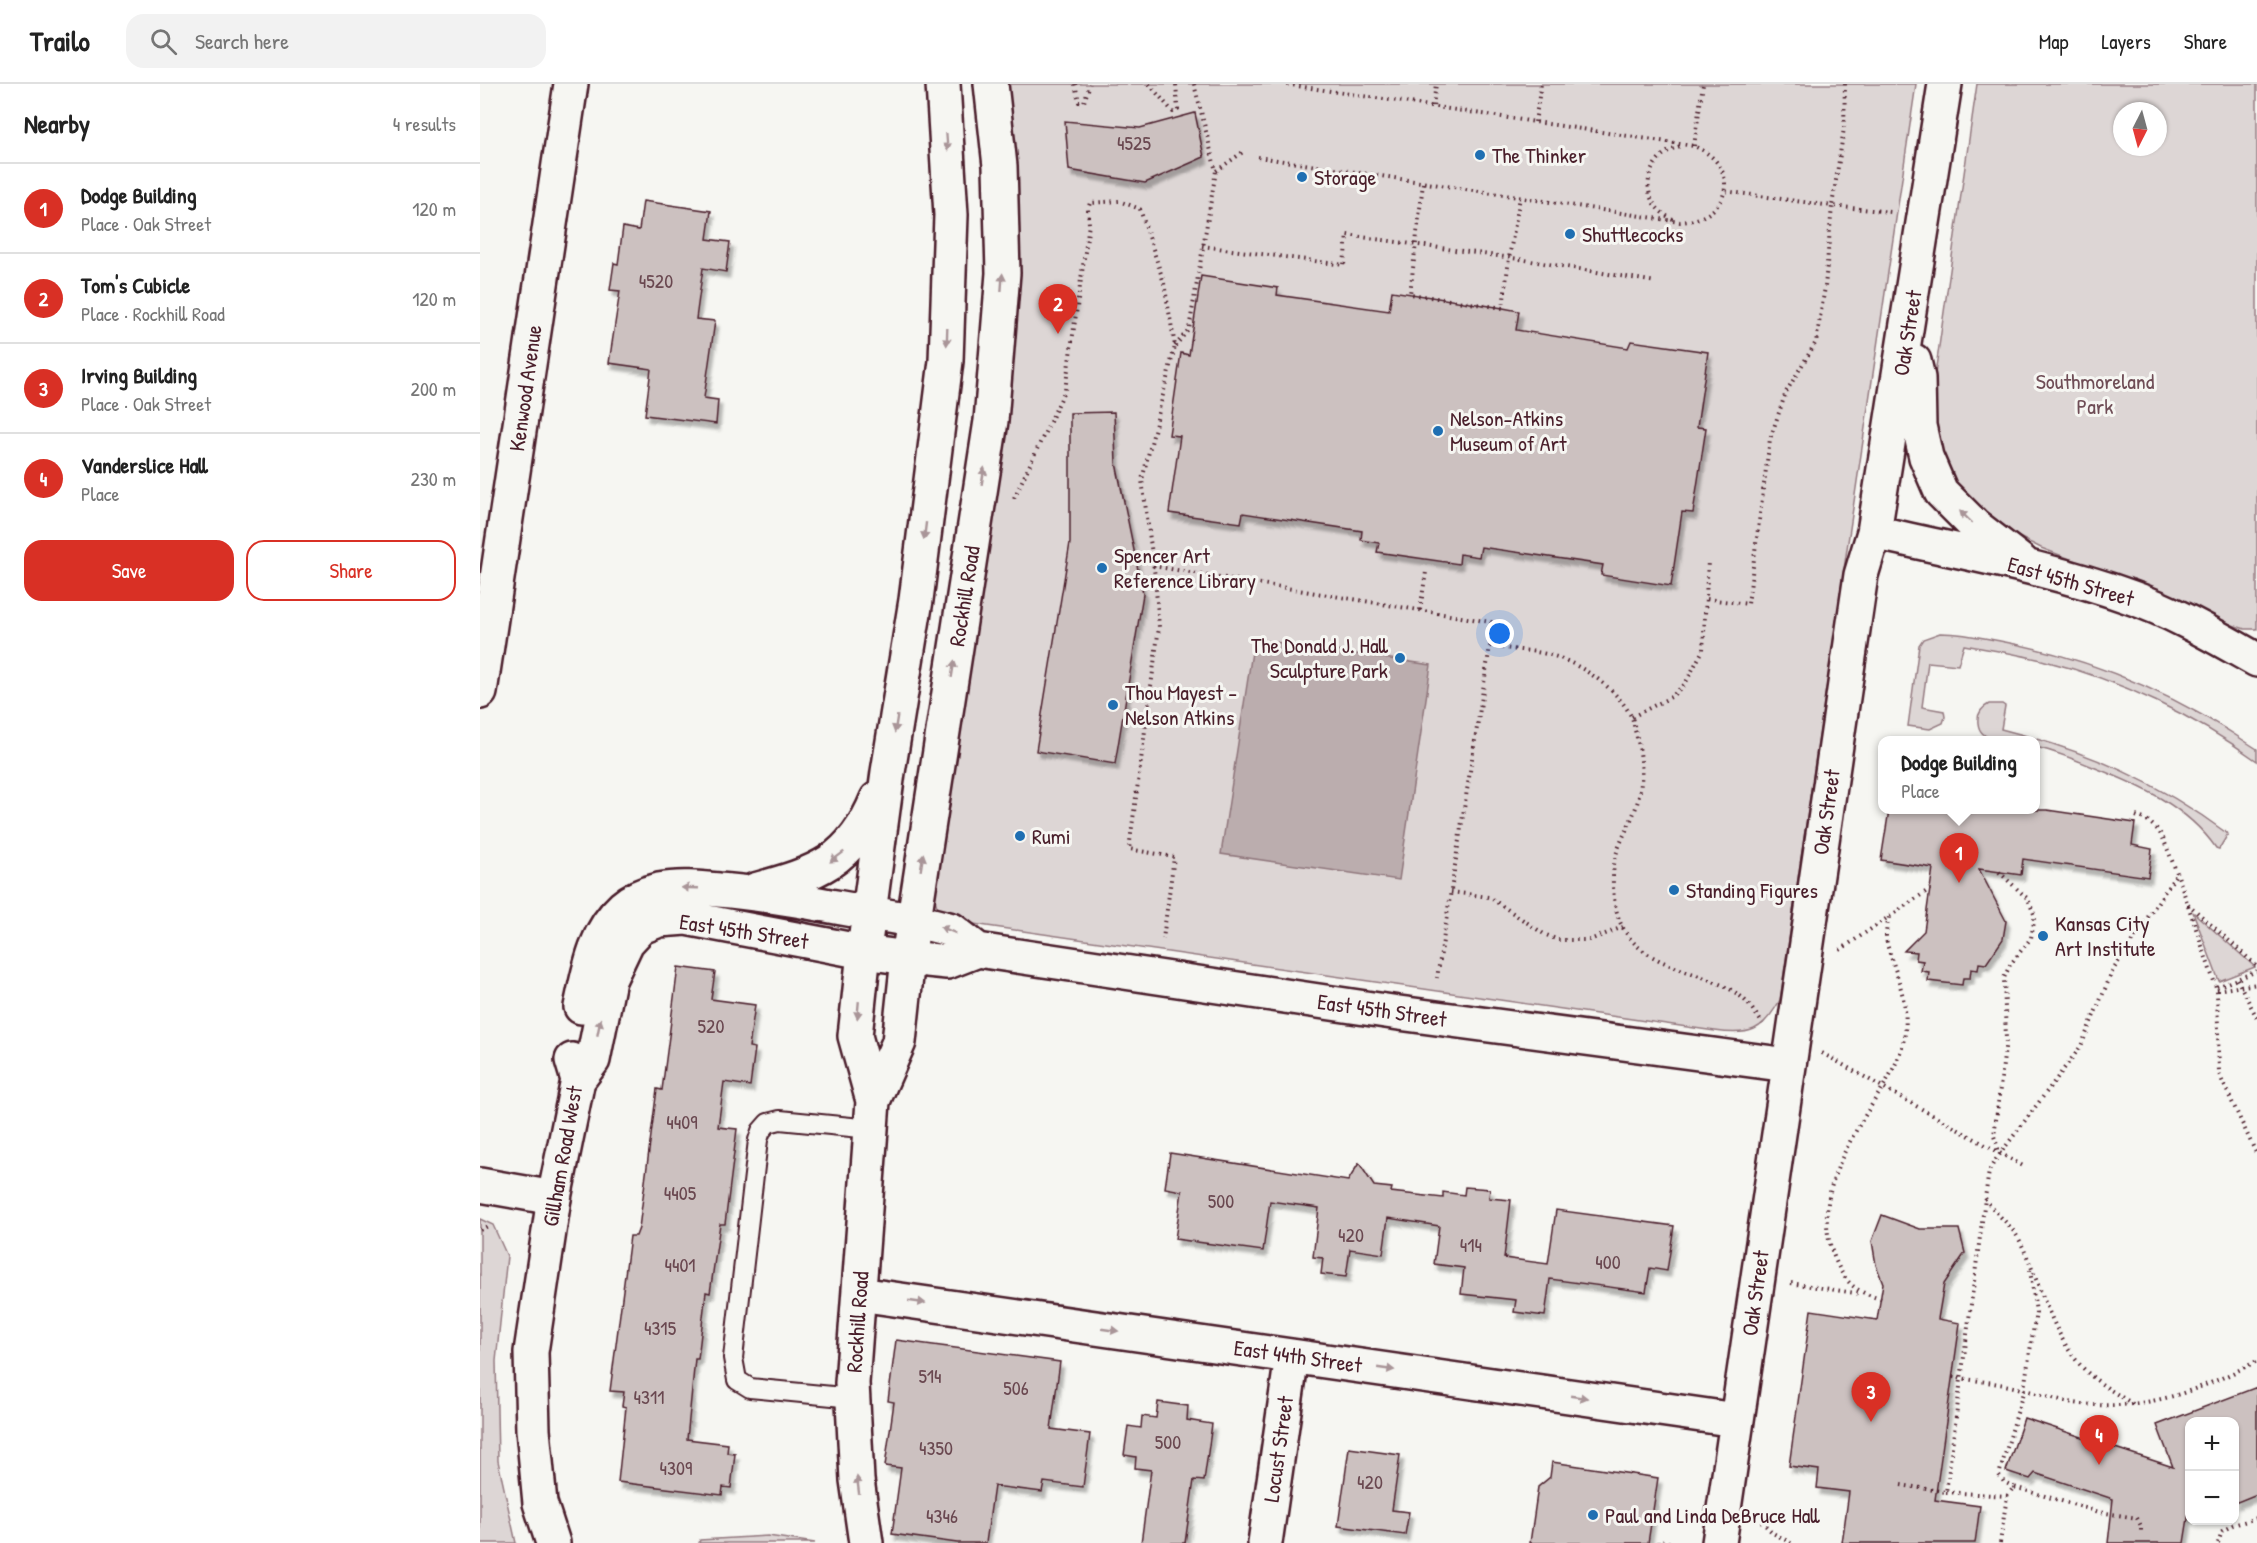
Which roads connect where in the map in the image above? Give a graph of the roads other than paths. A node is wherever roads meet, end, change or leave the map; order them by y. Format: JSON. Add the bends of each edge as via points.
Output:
{"nodes":[{"id":1,"x":570,"y":84,"type":"edge"},
{"id":2,"x":943,"y":84,"type":"edge"},
{"id":3,"x":991,"y":84,"type":"edge"},
{"id":4,"x":1946,"y":84,"type":"edge"},
{"id":5,"x":1907,"y":334,"type":"junction"},
{"id":6,"x":1874,"y":532,"type":"junction"},
{"id":7,"x":2028,"y":567,"type":"junction"},
{"id":8,"x":2257,"y":660,"type":"edge"},
{"id":9,"x":480,"y":692,"type":"edge"},
{"id":10,"x":888,"y":772,"type":"junction"},
{"id":11,"x":748,"y":892,"type":"junction"},
{"id":12,"x":868,"y":913,"type":"junction"},
{"id":13,"x":914,"y":920,"type":"junction"},
{"id":14,"x":978,"y":950,"type":"junction"},
{"id":15,"x":864,"y":952,"type":"junction"},
{"id":16,"x":908,"y":958,"type":"junction"},
{"id":17,"x":1782,"y":1043,"type":"junction"},
{"id":18,"x":578,"y":1080,"type":"junction"},
{"id":19,"x":872,"y":1115,"type":"junction"},
{"id":20,"x":480,"y":1185,"type":"edge"},
{"id":21,"x":554,"y":1198,"type":"junction"},
{"id":22,"x":859,"y":1294,"type":"junction"},
{"id":23,"x":1292,"y":1356,"type":"junction"},
{"id":24,"x":853,"y":1398,"type":"junction"},
{"id":25,"x":1736,"y":1420,"type":"junction"},
{"id":26,"x":553,"y":1543,"type":"edge"},
{"id":27,"x":866,"y":1543,"type":"edge"},
{"id":28,"x":1265,"y":1543,"type":"edge"},
{"id":29,"x":1719,"y":1543,"type":"edge"}],
"edges":[{"from":1,"to":9,"type":"street","name":"Kenwood Avenue"},
{"from":2,"to":10,"type":"street","name":"Rockhill Road","one_way":true,"via":[[951,215],[946,362],[916,600]]},
{"from":13,"to":3,"type":"street","name":"Rockhill Road","one_way":true,"via":[[991,422],[1003,273],[1000,166]]},
{"from":4,"to":5,"type":"street","name":"Oak Street"},
{"from":5,"to":6,"type":"street","name":"Oak Street"},
{"from":7,"to":5,"type":"street","one_way":true,"via":[[1974,525],[1941,492],[1926,457],[1919,426],[1918,378]]},
{"from":6,"to":7,"type":"street","name":"East 45th Street"},
{"from":6,"to":17,"type":"street","name":"Oak Street","via":[[1861,575]]},
{"from":7,"to":8,"type":"street","name":"East 45th Street","via":[[2131,597]]},
{"from":10,"to":11,"type":"street","one_way":true,"via":[[870,816],[848,849],[806,875]]},
{"from":10,"to":12,"type":"street","name":"Rockhill Road"},
{"from":11,"to":12,"type":"street","name":"East 45th Street"},
{"from":11,"to":18,"type":"street","name":"Gillham Road West","one_way":true,"via":[[686,887],[660,890],[639,896],[622,908],[605,928],[594,950],[571,1057]]},
{"from":12,"to":13,"type":"street","name":"East 45th Street"},
{"from":12,"to":15,"type":"street","name":"Rockhill Road"},
{"from":14,"to":13,"type":"street","name":"East 45th Street","one_way":true,"via":[[952,930]]},
{"from":13,"to":16,"type":"street","name":"Rockhill Road"},
{"from":14,"to":16,"type":"street","name":"East 45th Street","via":[[947,962]]},
{"from":14,"to":17,"type":"street","name":"East 45th Street","via":[[1399,1013]]},
{"from":15,"to":16,"type":"street","name":"East 45th Street"},
{"from":18,"to":15,"type":"street","name":"East 45th Street","one_way":true,"via":[[593,1060],[609,980],[627,942],[641,927],[659,920],[686,918]]},
{"from":15,"to":19,"type":"street","name":"Rockhill Road","one_way":true,"via":[[855,1036]]},
{"from":16,"to":19,"type":"street","name":"Rockhill Road","via":[[899,1042]]},
{"from":17,"to":25,"type":"street","name":"Oak Street"},
{"from":18,"to":21,"type":"street","name":"Gillham Road West"},
{"from":19,"to":22,"type":"street","name":"Rockhill Road"},
{"from":19,"to":24,"type":"lane","via":[[780,1120],[768,1123],[761,1131],[733,1358],[737,1380],[750,1388]]},
{"from":20,"to":21,"type":"street"},
{"from":21,"to":26,"type":"street","name":"Gillham Road West","via":[[531,1352],[540,1503]]},
{"from":22,"to":23,"type":"street","name":"East 44th Street","one_way":true},
{"from":22,"to":24,"type":"street","name":"Rockhill Road"},
{"from":23,"to":25,"type":"street","name":"East 44th Street","one_way":true},
{"from":23,"to":28,"type":"street","name":"Locust Street"},
{"from":27,"to":24,"type":"street","name":"Rockhill Road","one_way":true,"via":[[857,1480]]},
{"from":25,"to":29,"type":"street","name":"Oak Street"}]}
